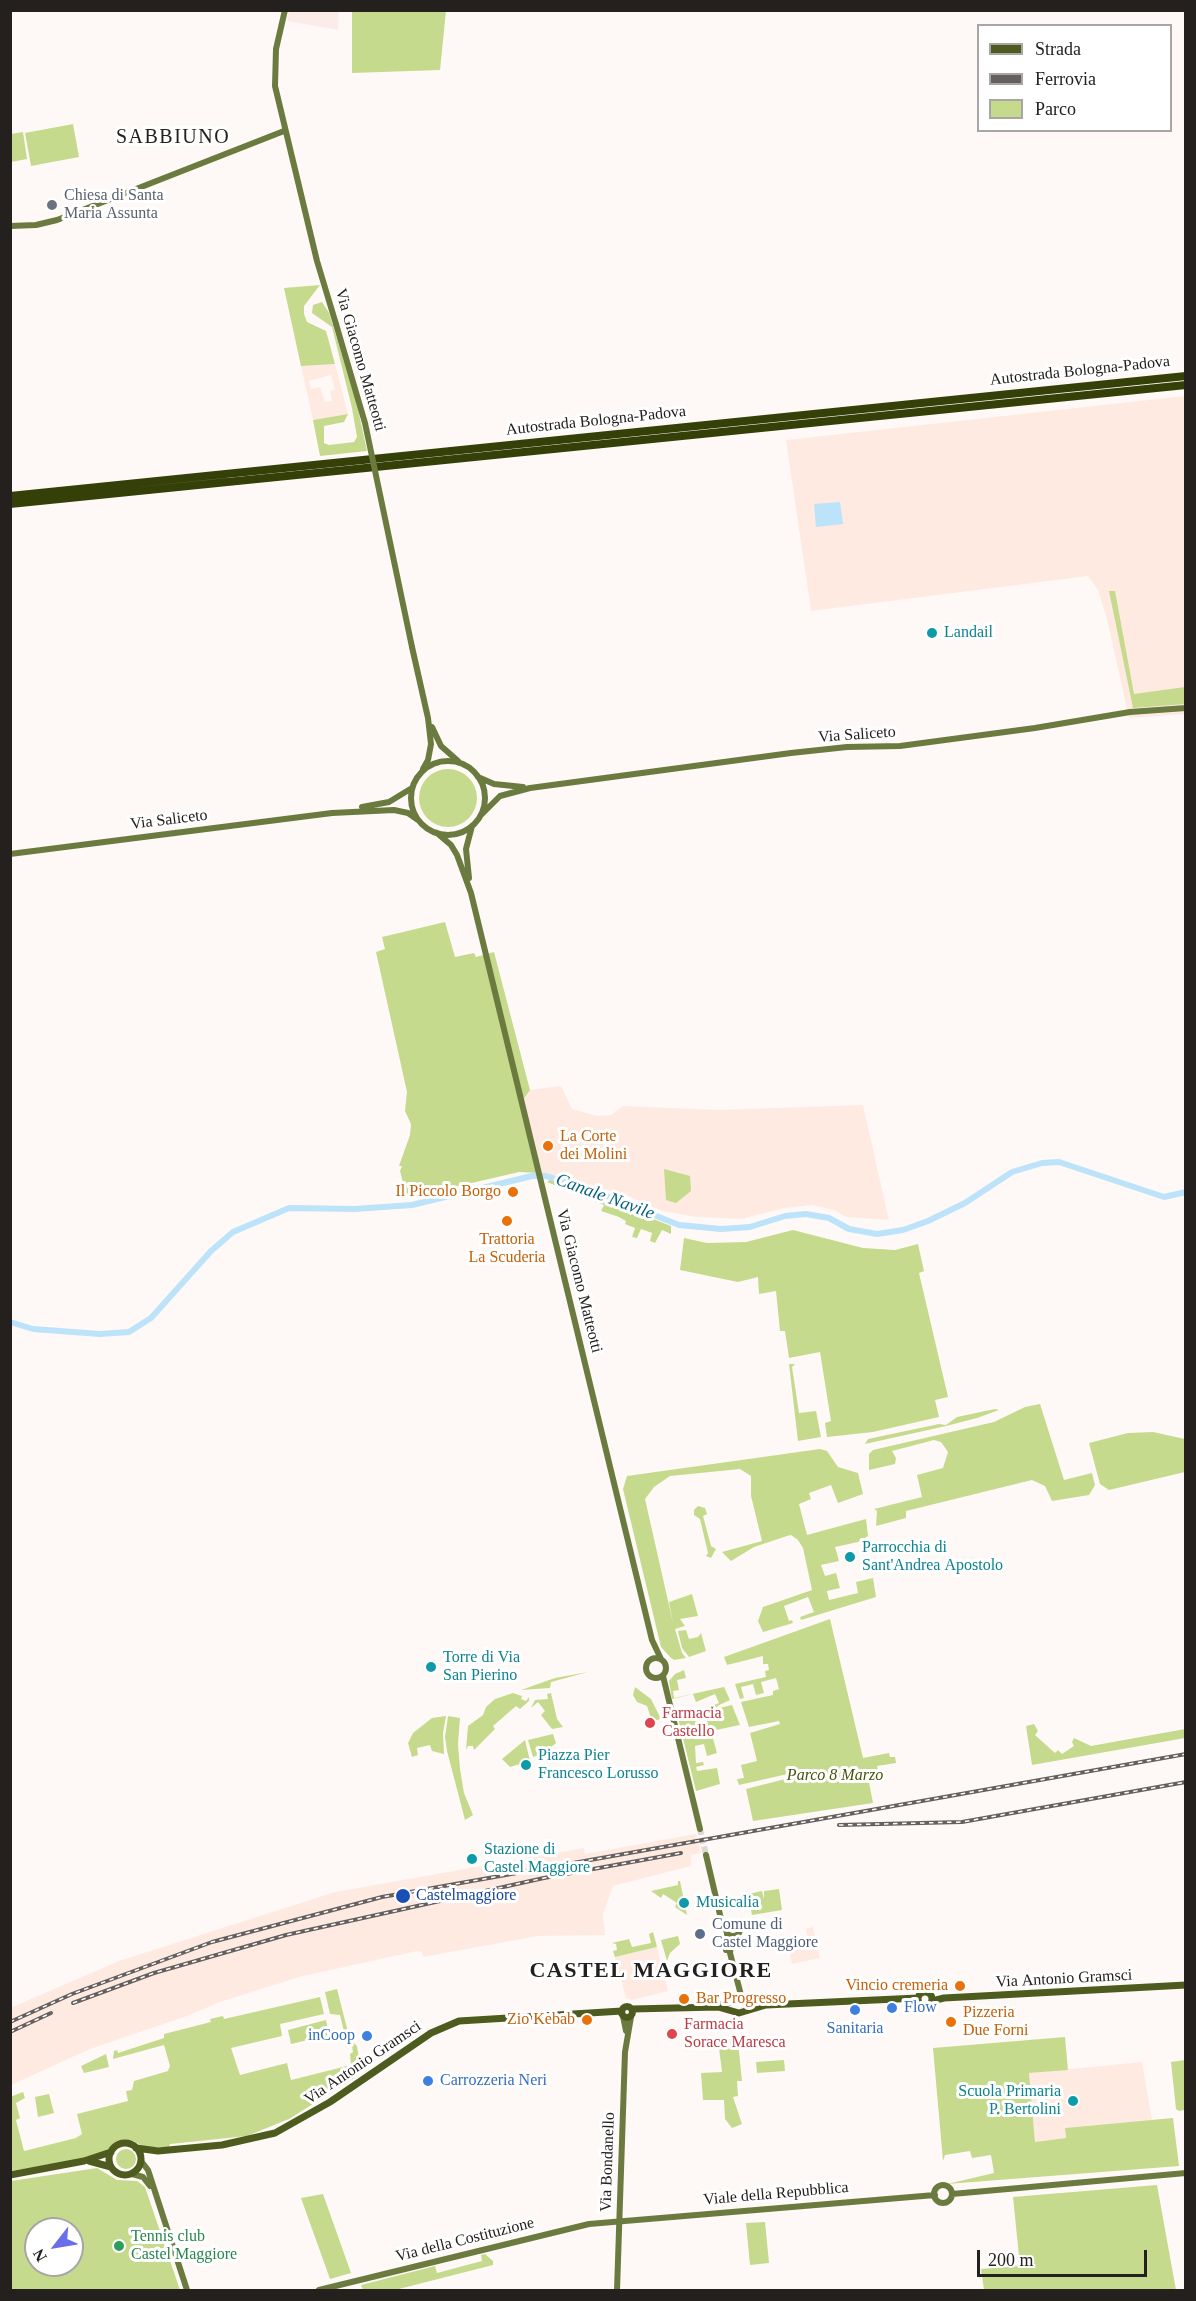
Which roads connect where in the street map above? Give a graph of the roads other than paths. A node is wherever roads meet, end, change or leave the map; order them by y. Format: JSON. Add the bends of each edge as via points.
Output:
{"nodes":[{"id":1,"x":285,"y":10,"type":"edge"},
{"id":2,"x":284,"y":131,"type":"junction"},
{"id":3,"x":10,"y":226,"type":"edge"},
{"id":4,"x":1185,"y":376,"type":"edge"},
{"id":5,"x":1185,"y":385,"type":"edge"},
{"id":6,"x":10,"y":496,"type":"edge"},
{"id":7,"x":10,"y":504,"type":"edge"},
{"id":8,"x":1185,"y":708,"type":"edge"},
{"id":9,"x":428,"y":718,"type":"junction"},
{"id":10,"x":461,"y":763,"type":"junction"},
{"id":11,"x":421,"y":772,"type":"junction"},
{"id":12,"x":478,"y":776,"type":"junction"},
{"id":13,"x":412,"y":788,"type":"junction"},
{"id":14,"x":530,"y":788,"type":"junction"},
{"id":15,"x":332,"y":813,"type":"junction"},
{"id":16,"x":481,"y":814,"type":"junction"},
{"id":17,"x":418,"y":820,"type":"junction"},
{"id":18,"x":472,"y":826,"type":"junction"},
{"id":19,"x":437,"y":833,"type":"junction"},
{"id":20,"x":10,"y":854,"type":"edge"},
{"id":21,"x":471,"y":893,"type":"junction"},
{"id":22,"x":652,"y":1640,"type":"junction"},
{"id":23,"x":662,"y":1659,"type":"junction"},
{"id":24,"x":650,"y":1660,"type":"junction"},
{"id":25,"x":663,"y":1676,"type":"junction"},
{"id":26,"x":653,"y":1678,"type":"junction"},
{"id":27,"x":666,"y":1698,"type":"junction"},
{"id":28,"x":700,"y":1829,"type":"tunnel mouth"},
{"id":29,"x":706,"y":1855,"type":"tunnel mouth"},
{"id":30,"x":717,"y":1904,"type":"junction"},
{"id":31,"x":732,"y":1922,"type":"junction"},
{"id":32,"x":726,"y":1931,"type":"junction"},
{"id":33,"x":739,"y":1933,"type":"junction"},
{"id":34,"x":1185,"y":1985,"type":"edge"},
{"id":35,"x":918,"y":1998,"type":"junction"},
{"id":36,"x":932,"y":1998,"type":"junction"},
{"id":37,"x":740,"y":2003,"type":"junction"},
{"id":38,"x":713,"y":2007,"type":"junction"},
{"id":39,"x":734,"y":2011,"type":"junction"},
{"id":40,"x":628,"y":2014,"type":"junction"},
{"id":41,"x":136,"y":2148,"type":"junction"},
{"id":42,"x":158,"y":2151,"type":"junction"},
{"id":43,"x":111,"y":2152,"type":"junction"},
{"id":44,"x":141,"y":2159,"type":"junction"},
{"id":45,"x":84,"y":2161,"type":"junction"},
{"id":46,"x":111,"y":2167,"type":"junction"},
{"id":47,"x":1185,"y":2173,"type":"edge"},
{"id":48,"x":132,"y":2174,"type":"junction"},
{"id":49,"x":10,"y":2175,"type":"edge"},
{"id":50,"x":952,"y":2194,"type":"junction"},
{"id":51,"x":935,"y":2195,"type":"junction"},
{"id":52,"x":156,"y":2201,"type":"junction"},
{"id":53,"x":619,"y":2220,"type":"junction"},
{"id":54,"x":187,"y":2290,"type":"edge"},
{"id":55,"x":319,"y":2290,"type":"edge"},
{"id":56,"x":617,"y":2290,"type":"edge"}],
"edges":[{"from":1,"to":2,"type":"street","name":"Via Giacomo Matteotti","via":[[274,68]]},
{"from":2,"to":3,"type":"street","via":[[57,220]]},
{"from":2,"to":9,"type":"street","name":"Via Giacomo Matteotti","bridge":true,"via":[[365,423]]},
{"from":4,"to":6,"type":"highway","name":"Autostrada Bologna-Padova"},
{"from":5,"to":7,"type":"highway","name":"Autostrada Bologna-Padova"},
{"from":8,"to":14,"type":"street","name":"Via Saliceto","via":[[1109,714],[900,746],[791,753]]},
{"from":9,"to":10,"type":"street","name":"Via Giacomo Matteotti","via":[[441,746]]},
{"from":9,"to":11,"type":"street","name":"Via Giacomo Matteotti","via":[[431,744]]},
{"from":10,"to":11,"type":"street","via":[[439,762]]},
{"from":10,"to":12,"type":"street","name":"Via Saliceto"},
{"from":11,"to":13,"type":"street"},
{"from":12,"to":14,"type":"street","name":"Via Saliceto","via":[[494,784]]},
{"from":12,"to":16,"type":"street","via":[[485,795]]},
{"from":13,"to":15,"type":"street","name":"Via Saliceto","via":[[389,802]]},
{"from":13,"to":17,"type":"street","via":[[411,799]]},
{"from":14,"to":16,"type":"street","name":"Via Saliceto","via":[[500,796]]},
{"from":15,"to":17,"type":"street","name":"Via Saliceto","via":[[394,810]]},
{"from":15,"to":20,"type":"street","name":"Via Saliceto"},
{"from":16,"to":18,"type":"street","name":"Via Saliceto"},
{"from":17,"to":19,"type":"street","name":"Via Saliceto"},
{"from":18,"to":19,"type":"street","via":[[459,833]]},
{"from":18,"to":21,"type":"street","name":"Via Giacomo Matteotti","via":[[465,849]]},
{"from":19,"to":21,"type":"street","name":"Via Giacomo Matteotti","via":[[457,855]]},
{"from":21,"to":22,"type":"street","name":"Via Giacomo Matteotti"},
{"from":22,"to":23,"type":"street","name":"Via Giacomo Matteotti"},
{"from":22,"to":24,"type":"street","name":"Via Giacomo Matteotti"},
{"from":23,"to":24,"type":"street"},
{"from":23,"to":25,"type":"street","via":[[666,1669]]},
{"from":24,"to":26,"type":"street","via":[[645,1669]]},
{"from":25,"to":26,"type":"street"},
{"from":25,"to":27,"type":"street"},
{"from":26,"to":27,"type":"street"},
{"from":27,"to":28,"type":"street"},
{"from":29,"to":30,"type":"street"},
{"from":30,"to":31,"type":"street","via":[[723,1917]]},
{"from":30,"to":32,"type":"street"},
{"from":31,"to":32,"type":"street"},
{"from":31,"to":33,"type":"street","via":[[739,1925]]},
{"from":32,"to":33,"type":"street","via":[[733,1936]]},
{"from":32,"to":37,"type":"street","via":[[727,1960]]},
{"from":33,"to":37,"type":"street","via":[[730,1953]]},
{"from":34,"to":36,"type":"main road","name":"Via Antonio Gramsci"},
{"from":35,"to":36,"type":"main road","name":"Via Antonio Gramsci","via":[[923,1992]]},
{"from":35,"to":36,"type":"main road","via":[[923,2006]]},
{"from":35,"to":37,"type":"main road"},
{"from":37,"to":38,"type":"main road"},
{"from":37,"to":39,"type":"main road"},
{"from":37,"to":39,"type":"main road","via":[[739,2013]]},
{"from":38,"to":39,"type":"main road"},
{"from":38,"to":40,"type":"main road"},
{"from":40,"to":42,"type":"main road","name":"Via Antonio Gramsci","via":[[459,2021],[431,2033],[280,2131],[222,2145]]},
{"from":40,"to":53,"type":"street","name":"Via Bondanello"},
{"from":41,"to":42,"type":"main road","name":"Via Antonio Gramsci"},
{"from":41,"to":43,"type":"main road","via":[[121,2144]]},
{"from":41,"to":44,"type":"main road"},
{"from":42,"to":44,"type":"main road","name":"Via Antonio Gramsci"},
{"from":43,"to":45,"type":"main road"},
{"from":43,"to":46,"type":"main road"},
{"from":44,"to":48,"type":"main road"},
{"from":44,"to":52,"type":"street"},
{"from":45,"to":46,"type":"main road"},
{"from":45,"to":49,"type":"main road"},
{"from":46,"to":48,"type":"main road","via":[[120,2175]]},
{"from":47,"to":50,"type":"street","name":"Viale della Repubblica"},
{"from":48,"to":52,"type":"street","via":[[147,2180]]},
{"from":50,"to":51,"type":"street","name":"Viale della Repubblica","via":[[943,2203]]},
{"from":50,"to":51,"type":"street","name":"Viale della Repubblica","via":[[944,2186],[937,2188]]},
{"from":51,"to":53,"type":"street","name":"Viale della Repubblica"},
{"from":52,"to":54,"type":"street"},
{"from":53,"to":55,"type":"street","name":"Via della Costituzione","via":[[541,2235]]},
{"from":53,"to":56,"type":"street","name":"Via Bondanello"}]}
